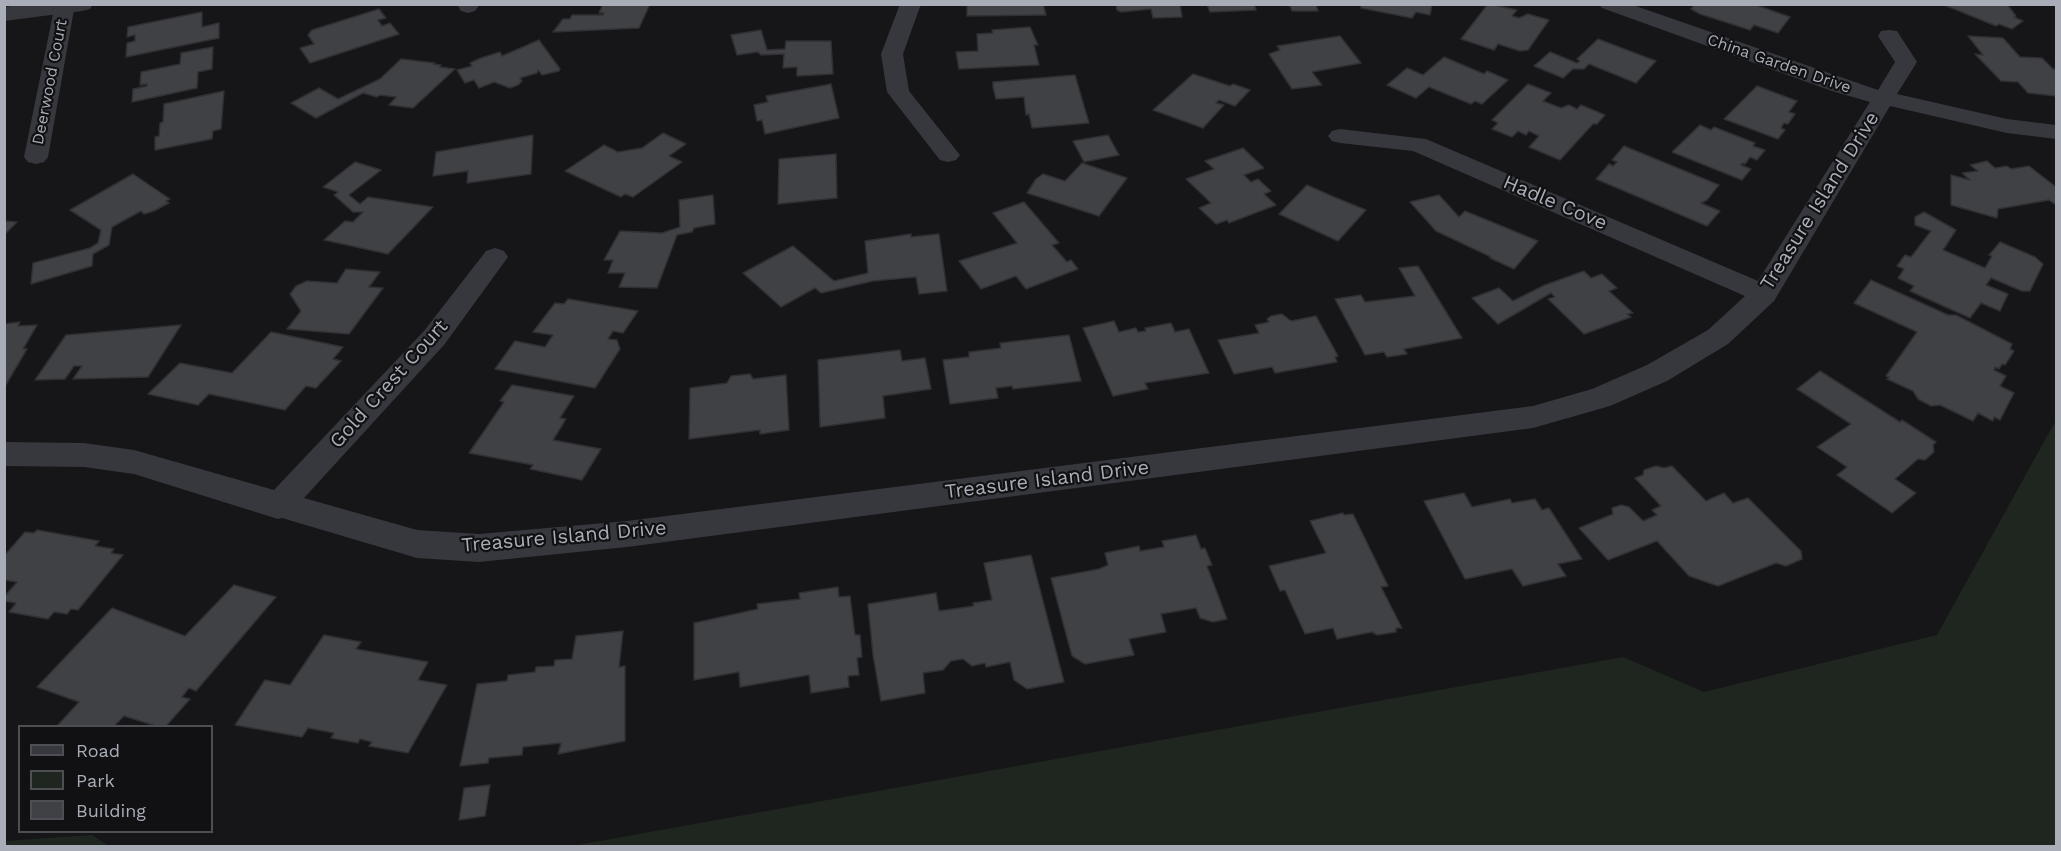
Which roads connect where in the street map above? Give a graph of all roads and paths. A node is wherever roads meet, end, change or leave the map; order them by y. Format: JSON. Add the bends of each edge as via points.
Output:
{"nodes":[{"id":1,"x":911,"y":4,"type":"edge"},
{"id":2,"x":1609,"y":4,"type":"edge"},
{"id":3,"x":70,"y":6,"type":"edge"},
{"id":4,"x":4,"y":14,"type":"edge"},
{"id":5,"x":1889,"y":36,"type":"dead end"},
{"id":6,"x":1883,"y":98,"type":"junction"},
{"id":7,"x":2056,"y":132,"type":"edge"},
{"id":8,"x":1340,"y":136,"type":"dead end"},
{"id":9,"x":948,"y":155,"type":"dead end"},
{"id":10,"x":36,"y":157,"type":"dead end"},
{"id":11,"x":495,"y":257,"type":"dead end"},
{"id":12,"x":1764,"y":294,"type":"junction"},
{"id":13,"x":4,"y":454,"type":"edge"},
{"id":14,"x":278,"y":506,"type":"junction"}],
"edges":[{"from":1,"to":9,"type":"street","via":[[892,54],[898,92]]},
{"from":2,"to":6,"type":"street","name":"China Garden Drive"},
{"from":3,"to":4,"type":"street"},
{"from":3,"to":10,"type":"street","name":"Deerwood Court"},
{"from":5,"to":6,"type":"street","name":"Treasure Island Drive","via":[[1906,62]]},
{"from":6,"to":7,"type":"street","name":"China Garden Drive","via":[[2007,126]]},
{"from":6,"to":12,"type":"street","name":"Treasure Island Drive"},
{"from":8,"to":12,"type":"street","name":"Hadle Cove","via":[[1418,144]]},
{"from":11,"to":14,"type":"street","name":"Gold Crest Court","via":[[434,338]]},
{"from":12,"to":14,"type":"street","name":"Treasure Island Drive","via":[[1718,337],[1657,373],[1600,398],[1533,417],[627,534],[479,548],[417,544]]},
{"from":13,"to":14,"type":"street","name":"Treasure Island Drive","via":[[84,455],[134,462]]}]}
